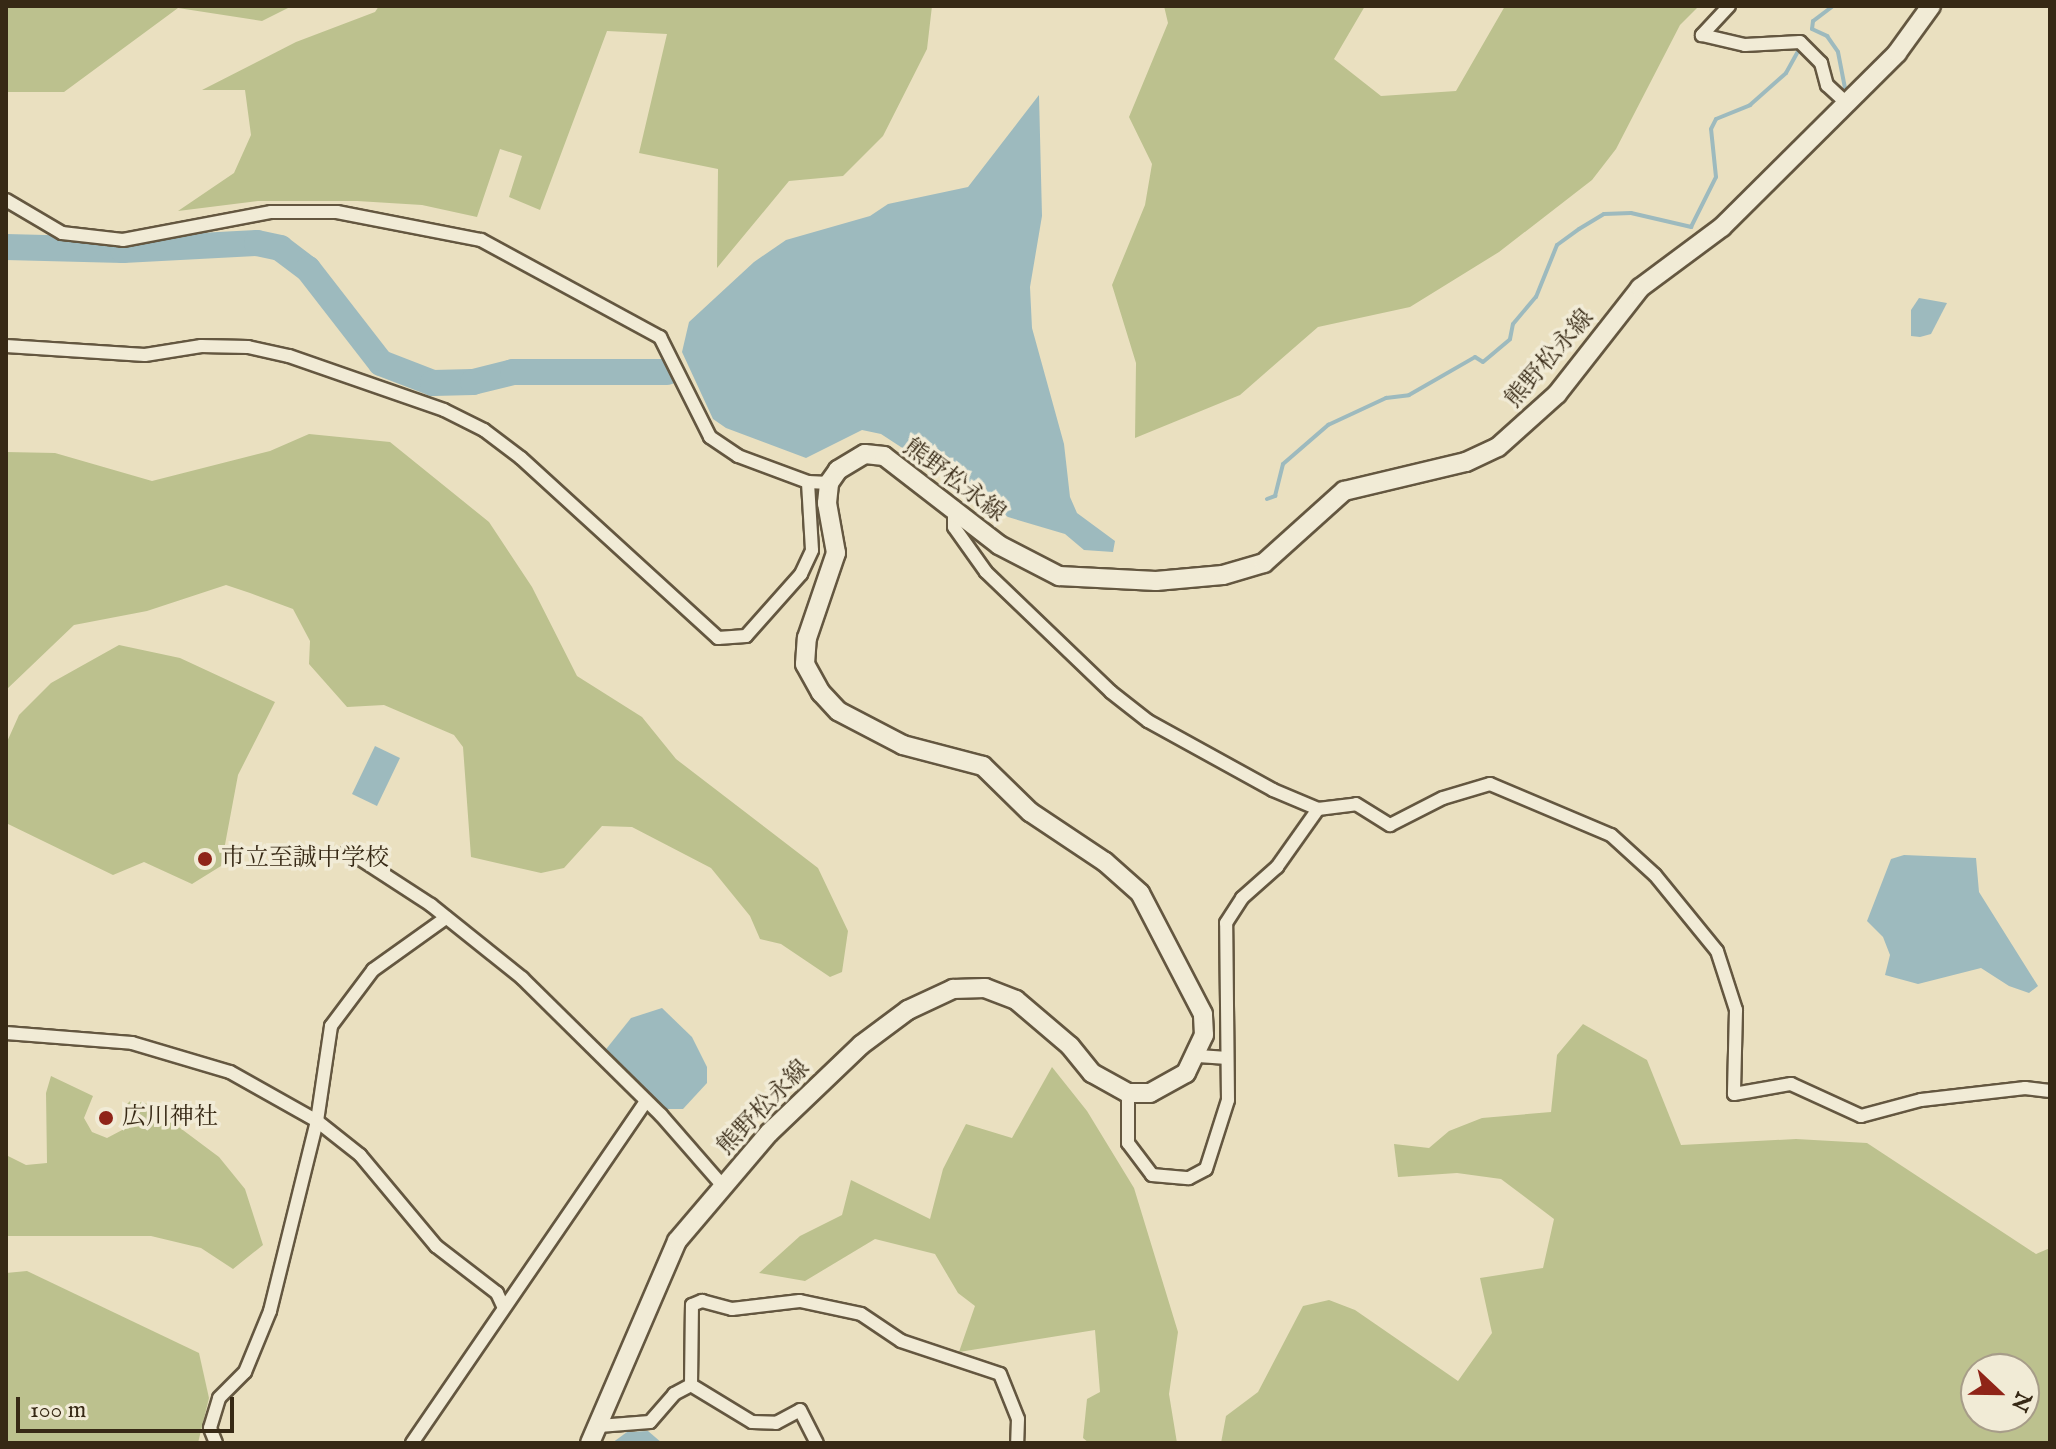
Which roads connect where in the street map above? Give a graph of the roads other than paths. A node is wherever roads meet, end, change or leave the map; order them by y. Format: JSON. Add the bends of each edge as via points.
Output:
{"nodes":[{"id":1,"x":1729,"y":6,"type":"edge"},
{"id":2,"x":1931,"y":6,"type":"edge"},
{"id":3,"x":1846,"y":103,"type":"junction"},
{"id":4,"x":6,"y":200,"type":"edge"},
{"id":5,"x":6,"y":346,"type":"edge"},
{"id":6,"x":808,"y":482,"type":"junction"},
{"id":7,"x":829,"y":483,"type":"junction"},
{"id":8,"x":954,"y":507,"type":"junction"},
{"id":9,"x":1318,"y":809,"type":"junction"},
{"id":10,"x":348,"y":851,"type":"dead end"},
{"id":11,"x":446,"y":918,"type":"junction"},
{"id":12,"x":6,"y":1033,"type":"edge"},
{"id":13,"x":1198,"y":1056,"type":"junction"},
{"id":14,"x":1224,"y":1058,"type":"junction"},
{"id":15,"x":2050,"y":1091,"type":"edge"},
{"id":16,"x":1128,"y":1093,"type":"junction"},
{"id":17,"x":646,"y":1101,"type":"junction"},
{"id":18,"x":317,"y":1121,"type":"junction"},
{"id":19,"x":723,"y":1186,"type":"junction"},
{"id":20,"x":503,"y":1306,"type":"junction"},
{"id":21,"x":691,"y":1385,"type":"junction"},
{"id":22,"x":599,"y":1426,"type":"junction"},
{"id":23,"x":216,"y":1443,"type":"edge"},
{"id":24,"x":412,"y":1443,"type":"edge"},
{"id":25,"x":590,"y":1443,"type":"edge"},
{"id":26,"x":817,"y":1443,"type":"edge"},
{"id":27,"x":1017,"y":1443,"type":"edge"}],
"edges":[{"from":1,"to":3,"type":"street","via":[[1702,35],[1745,45],[1800,42],[1821,63],[1827,85]]},
{"from":2,"to":3,"type":"main road","name":"熊野松永線","via":[[1897,53]]},
{"from":3,"to":8,"type":"main road","name":"熊野松永線","via":[[1722,227],[1640,288],[1557,394],[1498,447],[1466,462],[1344,491],[1264,563],[1223,575],[1156,581],[1059,576],[999,545]]},
{"from":4,"to":6,"type":"street","via":[[62,233],[123,240],[271,212],[337,212],[481,240],[660,337],[710,437],[738,456]]},
{"from":5,"to":6,"type":"street","via":[[145,355],[201,346],[248,347],[444,410],[484,430],[521,458],[718,638],[746,636],[801,574],[812,550]]},
{"from":6,"to":7,"type":"street"},
{"from":7,"to":8,"type":"main road","name":"熊野松永線","via":[[849,461],[865,454],[884,456]]},
{"from":7,"to":13,"type":"main road","via":[[828,521],[836,553],[814,612],[805,664],[821,693],[838,711],[903,745],[983,766],[1030,812],[1105,862],[1140,893],[1203,1014]]},
{"from":8,"to":9,"type":"street","via":[[954,527],[986,572],[1111,692],[1148,721]]},
{"from":9,"to":14,"type":"street","via":[[1277,867],[1242,898],[1226,923]]},
{"from":9,"to":15,"type":"street","via":[[1356,804],[1390,825],[1443,798],[1490,784],[1611,835],[1655,875],[1717,951],[1736,1010],[1734,1094],[1791,1084],[1861,1116],[1921,1100],[2025,1088]]},
{"from":10,"to":11,"type":"street"},
{"from":11,"to":17,"type":"street","via":[[522,978]]},
{"from":11,"to":18,"type":"street","via":[[393,953],[355,989],[331,1026]]},
{"from":12,"to":18,"type":"street","via":[[121,1042],[185,1055],[230,1072]]},
{"from":13,"to":14,"type":"street"},
{"from":13,"to":16,"type":"main road","via":[[1170,1086]]},
{"from":14,"to":16,"type":"street","via":[[1228,1100],[1221,1133],[1206,1169],[1189,1178],[1152,1175],[1128,1143]]},
{"from":16,"to":19,"type":"main road","name":"熊野松永線","via":[[1092,1073],[1070,1046],[1016,1000],[985,988],[953,989],[908,1010],[861,1045],[769,1133]]},
{"from":17,"to":19,"type":"street"},
{"from":17,"to":20,"type":"street"},
{"from":18,"to":20,"type":"street","via":[[360,1155],[436,1246],[497,1293]]},
{"from":18,"to":23,"type":"street","via":[[270,1311],[245,1372],[219,1398],[210,1428]]},
{"from":19,"to":22,"type":"main road","name":"熊野松永線","via":[[677,1241]]},
{"from":20,"to":24,"type":"street"},
{"from":21,"to":22,"type":"street","via":[[674,1394],[650,1422]]},
{"from":21,"to":26,"type":"street","via":[[752,1422],[776,1423],[800,1410]]},
{"from":21,"to":27,"type":"street","via":[[692,1305],[702,1301],[732,1309],[800,1301],[861,1314],[901,1341],[1000,1374],[1018,1419]]},
{"from":22,"to":25,"type":"main road","name":"熊野松永線"}]}
